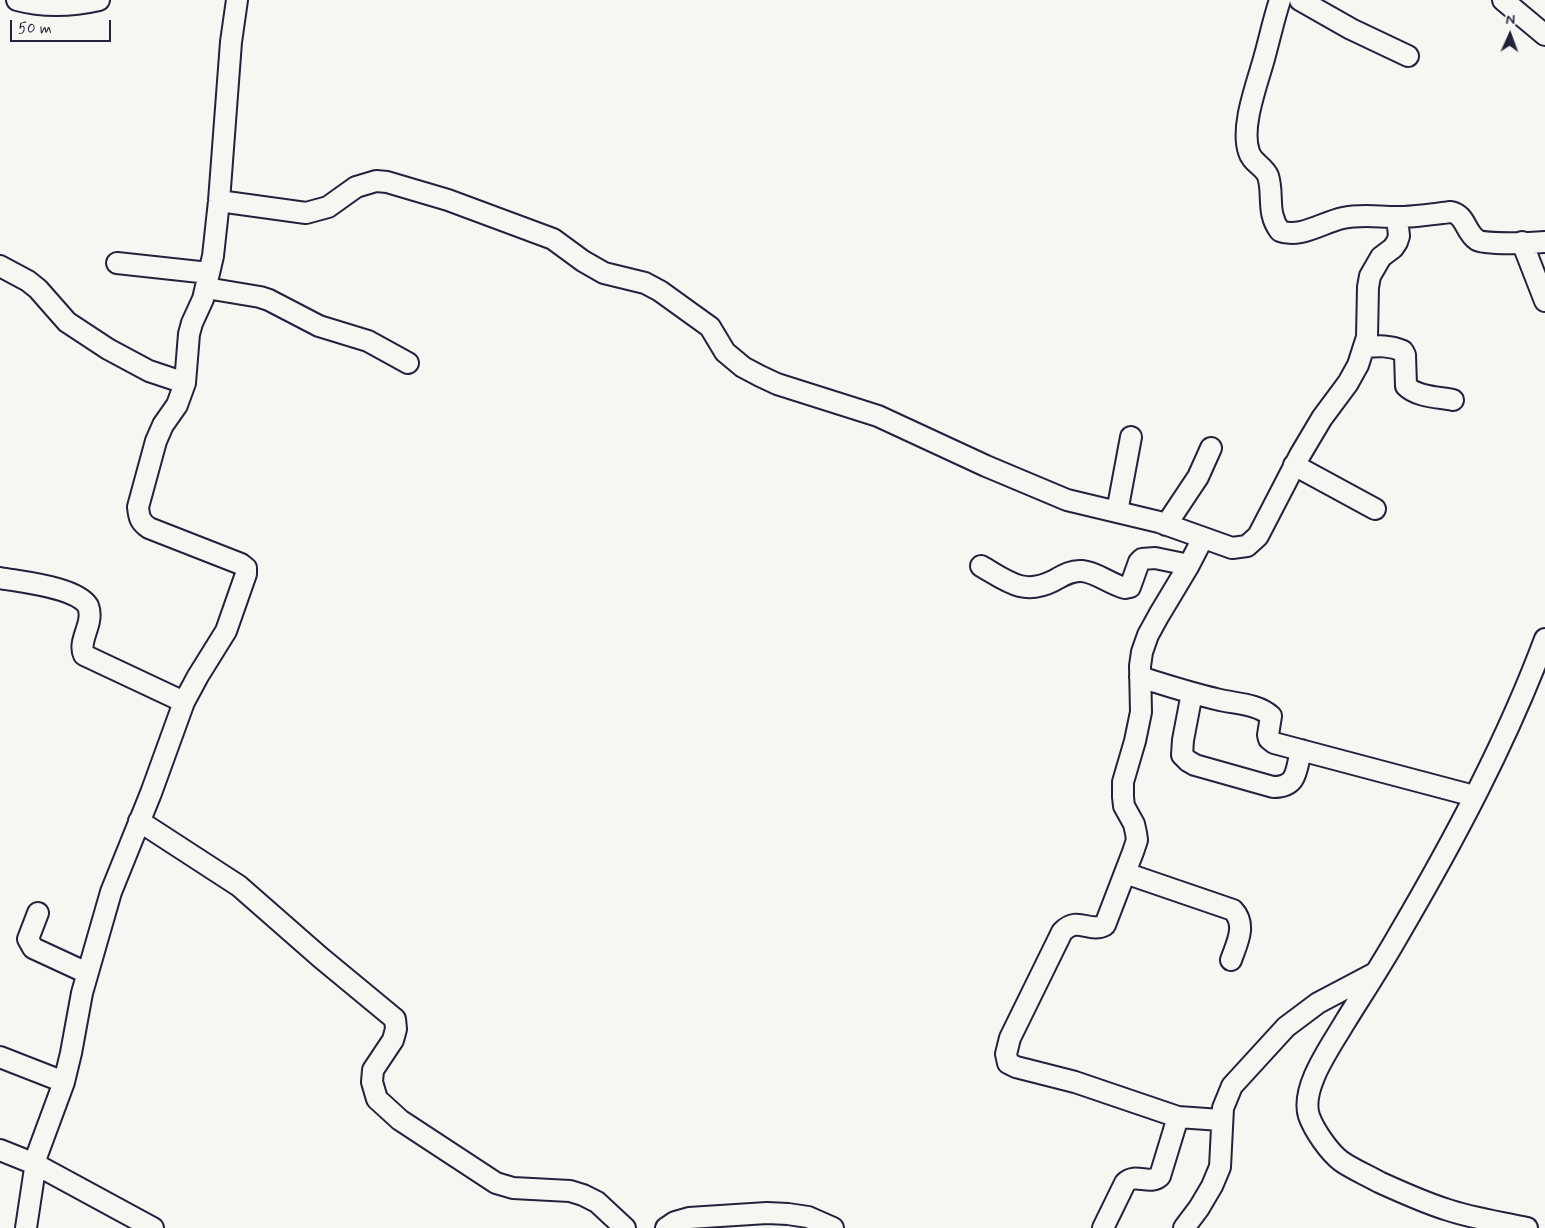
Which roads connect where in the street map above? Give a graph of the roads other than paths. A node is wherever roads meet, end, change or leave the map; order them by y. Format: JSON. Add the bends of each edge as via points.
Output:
{"nodes":[{"id":1,"x":5,"y":0,"type":"edge"},
{"id":2,"x":17,"y":0,"type":"edge"},
{"id":3,"x":99,"y":0,"type":"edge"},
{"id":4,"x":237,"y":0,"type":"edge"},
{"id":5,"x":1280,"y":0,"type":"edge"},
{"id":6,"x":1300,"y":0,"type":"edge"},
{"id":7,"x":1503,"y":0,"type":"edge"},
{"id":8,"x":0,"y":3,"type":"edge"},
{"id":9,"x":1545,"y":35,"type":"edge"},
{"id":10,"x":1408,"y":56,"type":"dead end"},
{"id":11,"x":219,"y":201,"type":"junction"},
{"id":12,"x":1397,"y":217,"type":"junction"},
{"id":13,"x":1522,"y":242,"type":"junction"},
{"id":14,"x":1545,"y":242,"type":"edge"},
{"id":15,"x":117,"y":263,"type":"dead end"},
{"id":16,"x":0,"y":266,"type":"edge"},
{"id":17,"x":208,"y":280,"type":"junction"},
{"id":18,"x":1545,"y":301,"type":"edge"},
{"id":19,"x":1364,"y":347,"type":"junction"},
{"id":20,"x":408,"y":363,"type":"dead end"},
{"id":21,"x":185,"y":383,"type":"junction"},
{"id":22,"x":1453,"y":400,"type":"dead end"},
{"id":23,"x":1131,"y":437,"type":"dead end"},
{"id":24,"x":1211,"y":448,"type":"dead end"},
{"id":25,"x":1294,"y":465,"type":"junction"},
{"id":26,"x":1375,"y":509,"type":"dead end"},
{"id":27,"x":1117,"y":512,"type":"junction"},
{"id":28,"x":1166,"y":525,"type":"junction"},
{"id":29,"x":1203,"y":538,"type":"junction"},
{"id":30,"x":1189,"y":565,"type":"junction"},
{"id":31,"x":981,"y":566,"type":"dead end"},
{"id":32,"x":0,"y":578,"type":"edge"},
{"id":33,"x":1545,"y":639,"type":"edge"},
{"id":34,"x":1140,"y":677,"type":"junction"},
{"id":35,"x":1192,"y":693,"type":"junction"},
{"id":36,"x":184,"y":702,"type":"junction"},
{"id":37,"x":1301,"y":750,"type":"junction"},
{"id":38,"x":1474,"y":796,"type":"junction"},
{"id":39,"x":140,"y":821,"type":"junction"},
{"id":40,"x":1126,"y":873,"type":"junction"},
{"id":41,"x":38,"y":913,"type":"dead end"},
{"id":42,"x":1231,"y":960,"type":"dead end"},
{"id":43,"x":87,"y":973,"type":"junction"},
{"id":44,"x":1375,"y":973,"type":"junction"},
{"id":45,"x":0,"y":1057,"type":"edge"},
{"id":46,"x":64,"y":1082,"type":"junction"},
{"id":47,"x":1178,"y":1117,"type":"junction"},
{"id":48,"x":1221,"y":1120,"type":"junction"},
{"id":49,"x":0,"y":1150,"type":"edge"},
{"id":50,"x":35,"y":1164,"type":"junction"},
{"id":51,"x":26,"y":1228,"type":"edge"},
{"id":52,"x":153,"y":1228,"type":"edge"},
{"id":53,"x":625,"y":1228,"type":"edge"},
{"id":54,"x":666,"y":1228,"type":"edge"},
{"id":55,"x":833,"y":1228,"type":"edge"},
{"id":56,"x":1103,"y":1228,"type":"edge"},
{"id":57,"x":1184,"y":1228,"type":"edge"},
{"id":58,"x":1526,"y":1228,"type":"edge"}],
"edges":[{"from":1,"to":8,"type":"street"},
{"from":2,"to":3,"type":"street","via":[[52,4]]},
{"from":4,"to":11,"type":"street"},
{"from":5,"to":12,"type":"street","via":[[1251,106],[1247,135],[1249,154],[1268,177],[1276,226],[1280,231],[1293,234],[1342,218]]},
{"from":6,"to":10,"type":"street","via":[[1350,29]]},
{"from":7,"to":9,"type":"street"},
{"from":11,"to":17,"type":"street"},
{"from":11,"to":27,"type":"street","via":[[306,213],[328,206],[356,187],[376,181],[448,200],[553,239],[604,273],[645,283],[660,291],[710,327],[725,352],[743,367],[777,384],[878,416],[1067,500]]},
{"from":12,"to":13,"type":"street","via":[[1451,212],[1456,213],[1477,240]]},
{"from":12,"to":19,"type":"street","via":[[1397,242],[1380,257],[1370,276]]},
{"from":13,"to":14,"type":"street"},
{"from":13,"to":18,"type":"street"},
{"from":15,"to":17,"type":"street"},
{"from":16,"to":21,"type":"street","via":[[28,281],[67,322],[108,349],[149,371]]},
{"from":17,"to":20,"type":"street","via":[[269,300],[318,326],[368,341]]},
{"from":17,"to":21,"type":"street","via":[[189,334]]},
{"from":19,"to":22,"type":"street","via":[[1383,346],[1403,351],[1406,386],[1410,390]]},
{"from":19,"to":25,"type":"street","via":[[1348,383]]},
{"from":21,"to":36,"type":"street","via":[[177,405],[156,441],[138,516],[149,528],[241,564],[246,571],[226,631]]},
{"from":23,"to":27,"type":"street"},
{"from":24,"to":28,"type":"street","via":[[1198,477]]},
{"from":25,"to":26,"type":"street"},
{"from":25,"to":29,"type":"street","via":[[1253,542],[1232,548]]},
{"from":27,"to":28,"type":"street"},
{"from":28,"to":29,"type":"street"},
{"from":29,"to":30,"type":"street"},
{"from":30,"to":31,"type":"street","via":[[1142,558],[1130,587],[1125,588],[1081,571],[1070,572],[1035,588],[1024,588]]},
{"from":30,"to":34,"type":"street","via":[[1148,636],[1142,652]]},
{"from":32,"to":36,"type":"street","via":[[55,589],[87,604],[90,611],[82,645],[84,655]]},
{"from":33,"to":38,"type":"street","via":[[1527,688]]},
{"from":34,"to":35,"type":"street"},
{"from":34,"to":40,"type":"street","via":[[1141,712],[1123,782],[1124,806],[1136,833],[1134,852]]},
{"from":35,"to":37,"type":"street","via":[[1266,712],[1271,716],[1269,740]]},
{"from":35,"to":37,"type":"street","via":[[1182,754],[1195,766],[1281,787],[1294,777]]},
{"from":36,"to":39,"type":"street"},
{"from":37,"to":38,"type":"street"},
{"from":38,"to":44,"type":"street"},
{"from":39,"to":43,"type":"street","via":[[111,892]]},
{"from":39,"to":53,"type":"street","via":[[239,886],[395,1019],[393,1040],[373,1070],[372,1082],[377,1099],[400,1120],[496,1183],[513,1188],[570,1191],[583,1195],[597,1202]]},
{"from":40,"to":42,"type":"street","via":[[1233,910],[1241,925]]},
{"from":40,"to":47,"type":"street","via":[[1105,924],[1095,928],[1072,924],[1062,932],[1010,1038],[1006,1054],[1008,1063],[1016,1067],[1060,1077]]},
{"from":41,"to":43,"type":"street","via":[[29,944]]},
{"from":43,"to":46,"type":"street"},
{"from":44,"to":48,"type":"street","via":[[1318,1003],[1286,1028],[1232,1086],[1224,1101]]},
{"from":44,"to":58,"type":"street","via":[[1329,1050],[1308,1094],[1309,1115],[1315,1128],[1340,1160],[1395,1189],[1446,1210]]},
{"from":45,"to":46,"type":"street"},
{"from":46,"to":50,"type":"street"},
{"from":47,"to":48,"type":"street"},
{"from":47,"to":56,"type":"street","via":[[1160,1176],[1149,1181],[1130,1178]]},
{"from":48,"to":57,"type":"street","via":[[1220,1167],[1199,1208]]},
{"from":49,"to":50,"type":"street"},
{"from":50,"to":51,"type":"street"},
{"from":50,"to":52,"type":"street"},
{"from":54,"to":55,"type":"street","via":[[689,1218],[767,1213],[808,1217]]}]}
